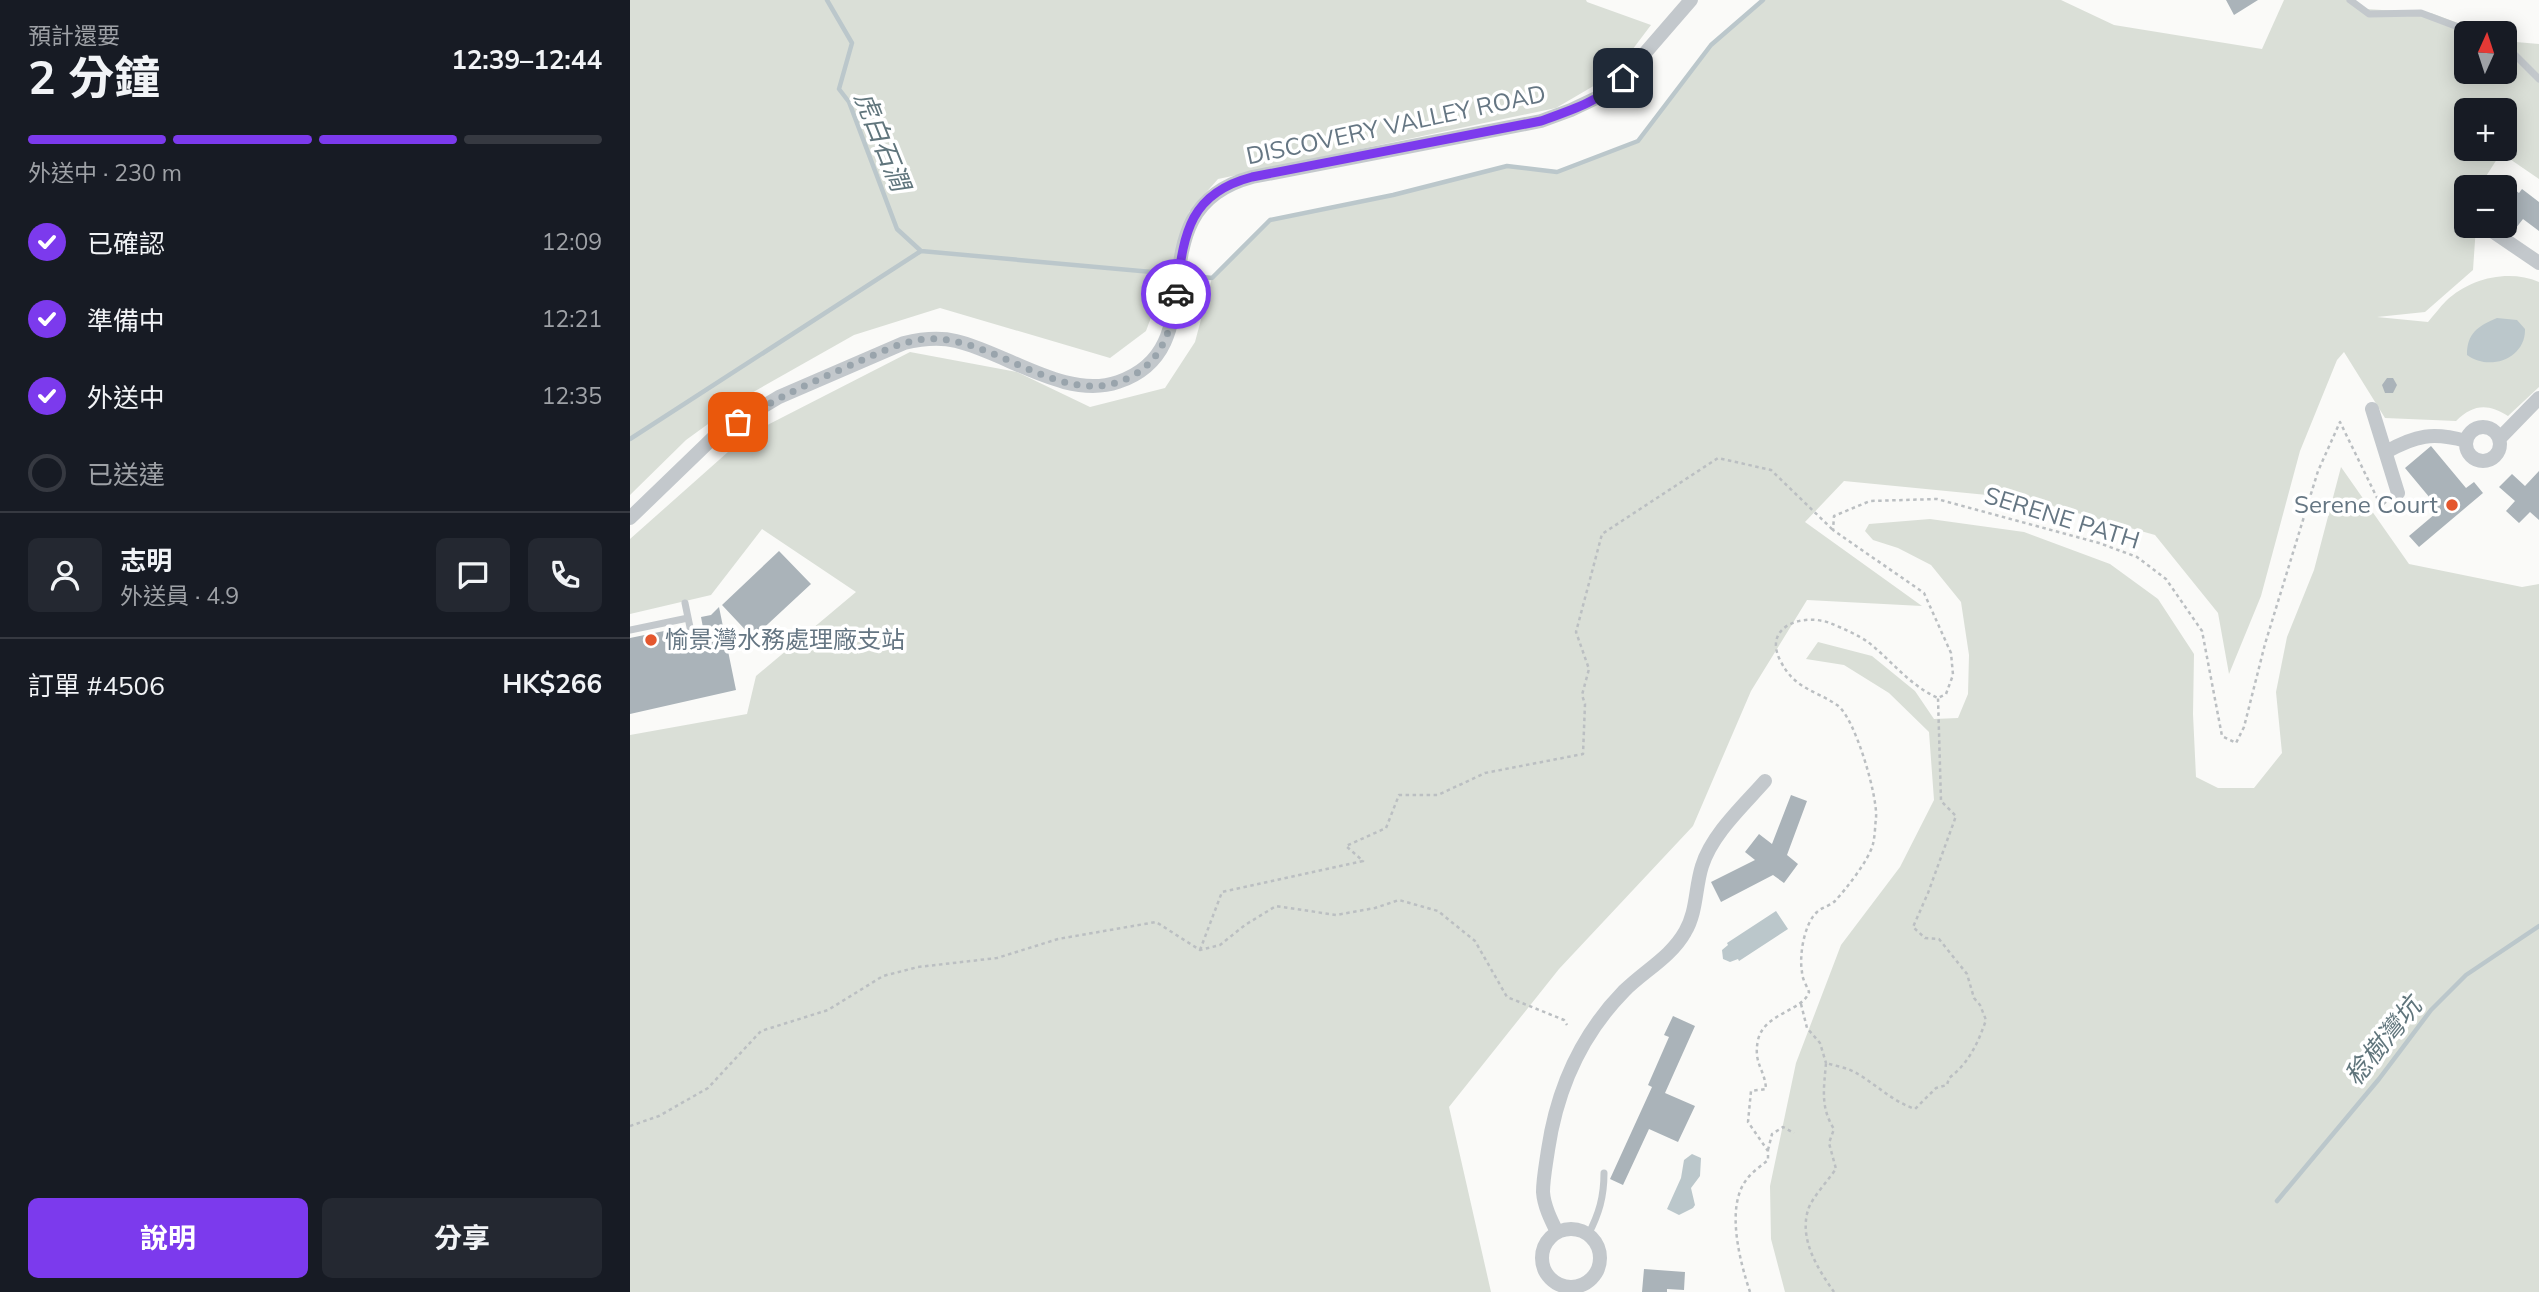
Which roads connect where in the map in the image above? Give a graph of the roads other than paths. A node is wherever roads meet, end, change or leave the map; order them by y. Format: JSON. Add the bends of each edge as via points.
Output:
{"nodes":[{"id":1,"x":1691,"y":0,"type":"edge"},
{"id":2,"x":2350,"y":0,"type":"edge"},
{"id":3,"x":2454,"y":25,"type":"edge"},
{"id":4,"x":2517,"y":57,"type":"edge"},
{"id":5,"x":2539,"y":79,"type":"edge"},
{"id":6,"x":2502,"y":238,"type":"edge"},
{"id":7,"x":2539,"y":263,"type":"edge"},
{"id":8,"x":2539,"y":398,"type":"edge"},
{"id":9,"x":2372,"y":410,"type":"dead end"},
{"id":10,"x":2500,"y":438,"type":"junction"},
{"id":11,"x":2466,"y":441,"type":"junction"},
{"id":12,"x":2386,"y":452,"type":"junction"},
{"id":13,"x":2398,"y":493,"type":"dead end"},
{"id":14,"x":630,"y":517,"type":"edge"},
{"id":15,"x":685,"y":603,"type":"dead end"},
{"id":16,"x":688,"y":618,"type":"junction"},
{"id":17,"x":630,"y":629,"type":"edge"},
{"id":18,"x":691,"y":632,"type":"dead end"},
{"id":19,"x":1765,"y":781,"type":"dead end"},
{"id":20,"x":1604,"y":1173,"type":"dead end"},
{"id":21,"x":1557,"y":1232,"type":"junction"},
{"id":22,"x":1588,"y":1235,"type":"junction"},
{"id":23,"x":1562,"y":1289,"type":"edge"}],
"edges":[{"from":1,"to":14,"type":"street","name":"DISCOVERY VALLEY ROAD","via":[[1613,90],[1571,110],[1541,121],[1265,174],[1213,194],[1193,216],[1186,233],[1168,336],[1156,356],[1138,372],[1107,385],[1072,384],[957,342],[926,339],[892,348],[779,397],[717,434]]},
{"from":2,"to":3,"type":"lane","via":[[2369,14],[2421,13]]},
{"from":4,"to":5,"type":"lane"},
{"from":6,"to":7,"type":"street"},
{"from":8,"to":10,"type":"street"},
{"from":9,"to":12,"type":"street"},
{"from":10,"to":11,"type":"street","via":[[2493,429],[2482,426],[2471,431]]},
{"from":10,"to":11,"type":"street","via":[[2498,454],[2483,461],[2468,453]]},
{"from":11,"to":12,"type":"street","via":[[2425,435]]},
{"from":12,"to":13,"type":"street"},
{"from":15,"to":16,"type":"lane"},
{"from":16,"to":17,"type":"lane"},
{"from":16,"to":18,"type":"lane"},
{"from":19,"to":21,"type":"street","via":[[1717,838],[1703,863],[1685,934],[1625,990],[1586,1037],[1566,1076],[1553,1117],[1543,1194]]},
{"from":20,"to":22,"type":"lane","via":[[1599,1215]]},
{"from":21,"to":22,"type":"street","via":[[1573,1229]]},
{"from":21,"to":23,"type":"street","via":[[1544,1246],[1542,1265]]},
{"from":22,"to":23,"type":"street","via":[[1598,1249],[1598,1267],[1588,1281]]}]}
